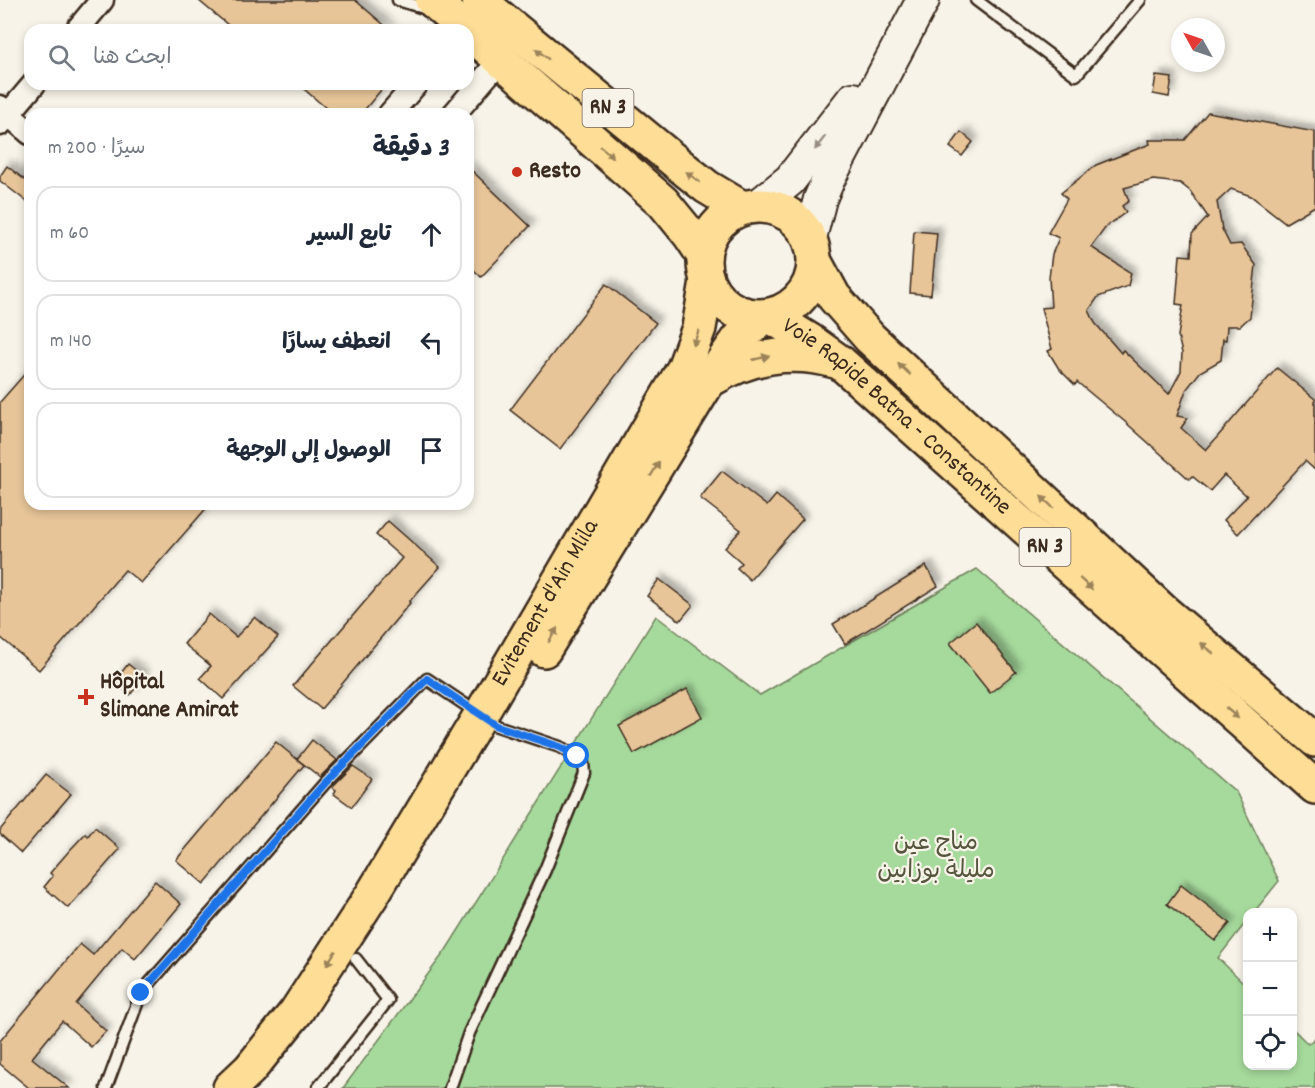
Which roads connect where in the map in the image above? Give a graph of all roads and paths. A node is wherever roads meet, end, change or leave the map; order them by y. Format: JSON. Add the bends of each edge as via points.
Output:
{"nodes":[{"id":1,"x":102,"y":0,"type":"edge"},
{"id":2,"x":398,"y":0,"type":"edge"},
{"id":3,"x":923,"y":0,"type":"edge"},
{"id":4,"x":976,"y":0,"type":"edge"},
{"id":5,"x":1140,"y":0,"type":"edge"},
{"id":6,"x":464,"y":18,"type":"edge"},
{"id":7,"x":83,"y":24,"type":"edge"},
{"id":8,"x":474,"y":25,"type":"edge"},
{"id":9,"x":474,"y":29,"type":"edge"},
{"id":10,"x":906,"y":29,"type":"junction"},
{"id":11,"x":501,"y":59,"type":"junction"},
{"id":12,"x":28,"y":90,"type":"edge"},
{"id":13,"x":411,"y":90,"type":"edge"},
{"id":14,"x":395,"y":108,"type":"edge"},
{"id":15,"x":459,"y":108,"type":"edge"},
{"id":16,"x":3,"y":116,"type":"edge"},
{"id":17,"x":24,"y":128,"type":"edge"},
{"id":18,"x":750,"y":207,"type":"junction"},
{"id":19,"x":813,"y":250,"type":"junction"},
{"id":20,"x":705,"y":268,"type":"junction"},
{"id":21,"x":767,"y":316,"type":"junction"},
{"id":22,"x":841,"y":363,"type":"junction"},
{"id":23,"x":708,"y":382,"type":"junction"},
{"id":24,"x":489,"y":721,"type":"junction"},
{"id":25,"x":1315,"y":740,"type":"edge"},
{"id":26,"x":1315,"y":787,"type":"edge"},
{"id":27,"x":357,"y":959,"type":"junction"},
{"id":28,"x":106,"y":1088,"type":"edge"},
{"id":29,"x":230,"y":1088,"type":"edge"},
{"id":30,"x":258,"y":1088,"type":"edge"},
{"id":31,"x":318,"y":1088,"type":"edge"},
{"id":32,"x":450,"y":1088,"type":"edge"}],
"edges":[{"from":1,"to":7,"type":"street"},
{"from":2,"to":6,"type":"lane"},
{"from":3,"to":10,"type":"main road"},
{"from":4,"to":5,"type":"lane","via":[[1076,75]]},
{"from":18,"to":8,"type":"highway","number":"RN 3","one_way":true,"via":[[707,187]]},
{"from":9,"to":11,"type":"highway","number":"RN 3"},
{"from":10,"to":18,"type":"main road","one_way":true,"via":[[790,180]]},
{"from":10,"to":19,"type":"main road","via":[[820,199]]},
{"from":11,"to":15,"type":"street"},
{"from":11,"to":20,"type":"highway","number":"RN 3","one_way":true,"via":[[663,202],[690,235]]},
{"from":12,"to":16,"type":"street"},
{"from":13,"to":14,"type":"street"},
{"from":16,"to":17,"type":"street"},
{"from":18,"to":19,"type":"highway","via":[[771,207],[794,218],[804,227]]},
{"from":18,"to":20,"type":"highway","via":[[731,214],[716,227],[706,243]]},
{"from":19,"to":21,"type":"highway","via":[[813,277],[807,291],[785,311]]},
{"from":25,"to":19,"type":"highway","name":"Voie Rapide Batna - Constantine","number":"RN 3","one_way":true,"via":[[1162,610],[870,338],[834,297]]},
{"from":20,"to":21,"type":"highway","via":[[716,296],[729,308],[745,315]]},
{"from":20,"to":24,"type":"highway","name":"Evitement d'Ain Mlila","one_way":true,"via":[[699,328],[684,368]]},
{"from":21,"to":22,"type":"highway","name":"Voie Rapide Batna - Constantine","number":"RN 3"},
{"from":21,"to":23,"type":"highway","name":"Evitement d'Ain Mlila","via":[[738,340]]},
{"from":23,"to":22,"type":"highway","one_way":true,"via":[[750,361],[772,356],[795,354]]},
{"from":22,"to":26,"type":"highway","name":"Voie Rapide Batna - Constantine","number":"RN 3","one_way":true},
{"from":24,"to":23,"type":"highway","name":"Evitement d'Ain Mlila","one_way":true},
{"from":24,"to":27,"type":"highway","name":"Evitement d'Ain Mlila"},
{"from":24,"to":28,"type":"lane","via":[[427,679],[325,783],[141,993]]},
{"from":24,"to":29,"type":"highway","name":"Evitement d'Ain Mlila","one_way":true,"via":[[296,1012]]},
{"from":24,"to":32,"type":"lane","via":[[577,756],[584,773],[545,870],[469,1033]]},
{"from":27,"to":30,"type":"highway","name":"Evitement d'Ain Mlila","via":[[311,1028]]},
{"from":27,"to":31,"type":"lane","via":[[388,1000]]}]}
